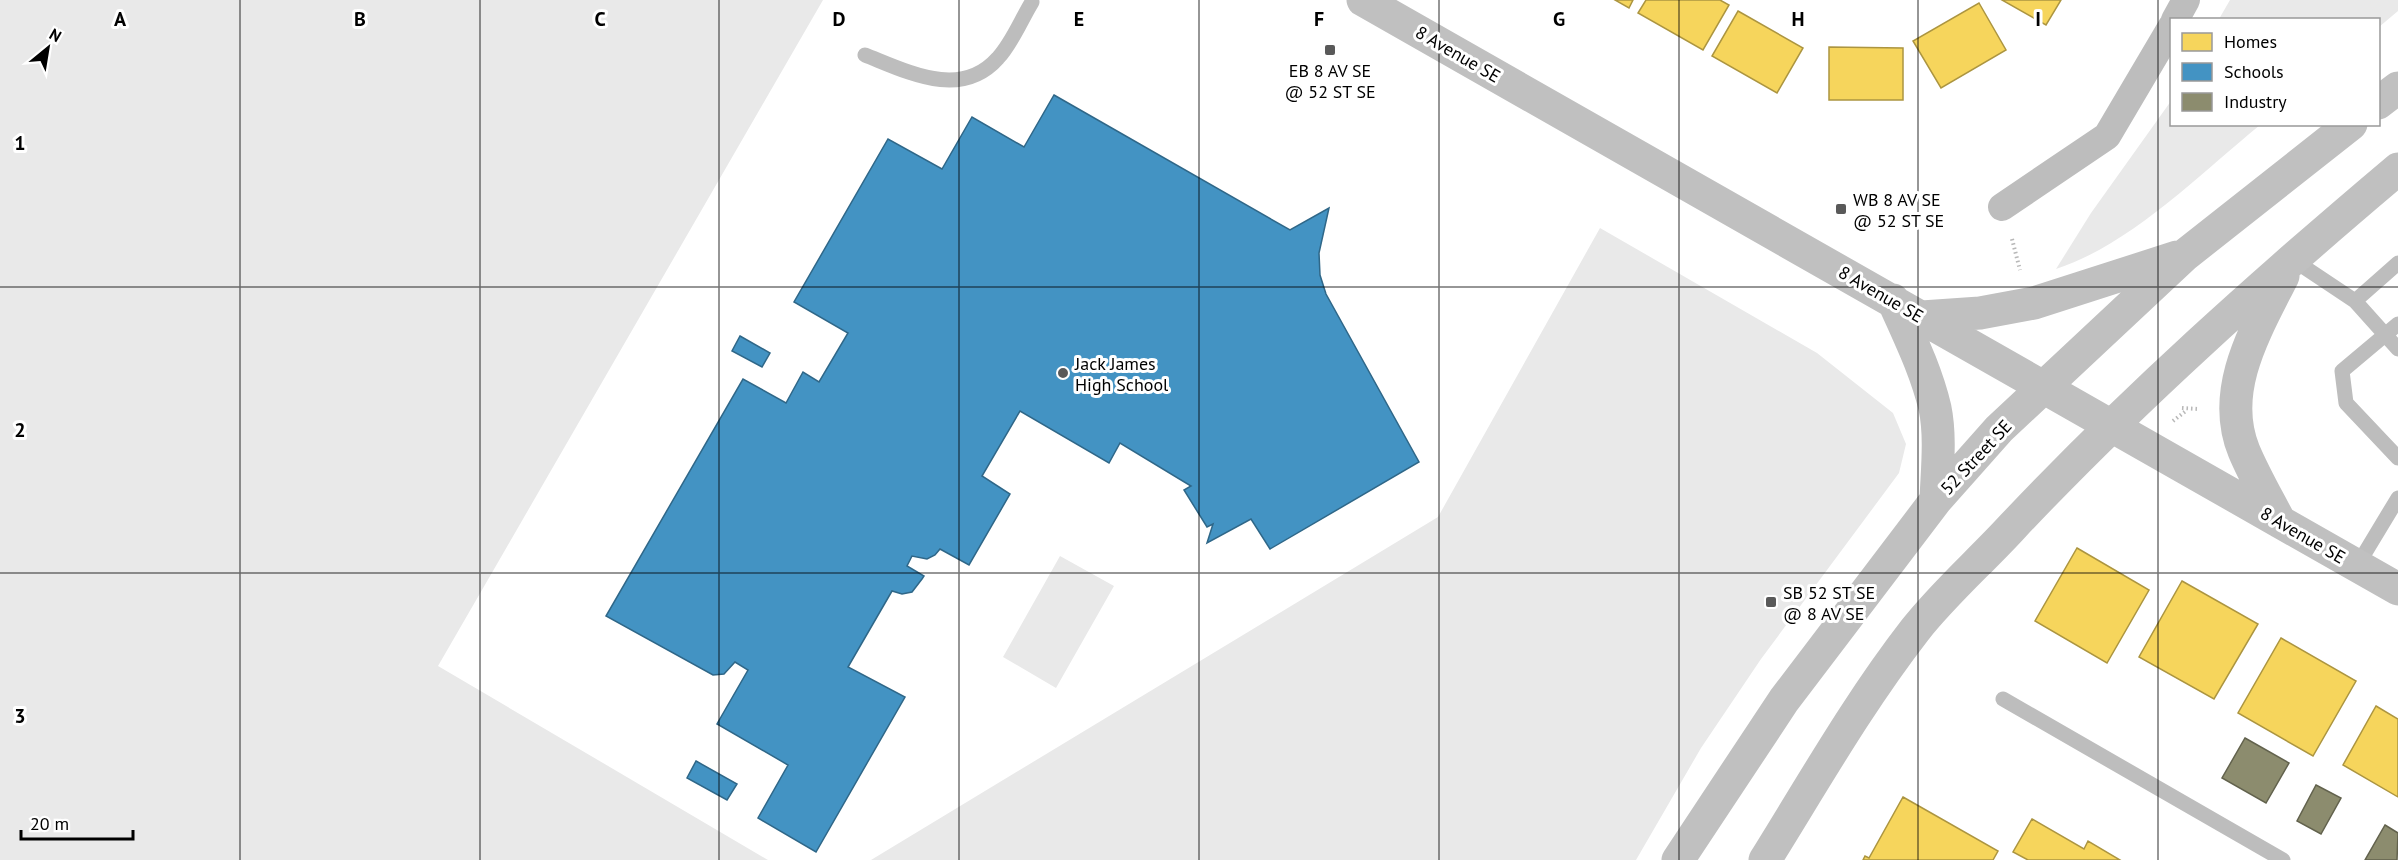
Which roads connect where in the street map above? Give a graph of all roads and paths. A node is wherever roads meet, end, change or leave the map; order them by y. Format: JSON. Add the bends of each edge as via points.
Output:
{"nodes":[{"id":1,"x":1363,"y":0,"type":"edge"},
{"id":2,"x":2186,"y":0,"type":"edge"},
{"id":3,"x":1032,"y":2,"type":"dead end"},
{"id":4,"x":2176,"y":18,"type":"edge"},
{"id":5,"x":2170,"y":29,"type":"edge"},
{"id":6,"x":866,"y":55,"type":"dead end"},
{"id":7,"x":2398,"y":88,"type":"edge"},
{"id":8,"x":2380,"y":102,"type":"edge"},
{"id":9,"x":2348,"y":126,"type":"edge"},
{"id":10,"x":2398,"y":169,"type":"edge"},
{"id":11,"x":2002,"y":207,"type":"dead end"},
{"id":12,"x":2185,"y":255,"type":"junction"},
{"id":13,"x":2292,"y":259,"type":"junction"},
{"id":14,"x":2398,"y":263,"type":"edge"},
{"id":15,"x":1893,"y":300,"type":"junction"},
{"id":16,"x":2355,"y":301,"type":"junction"},
{"id":17,"x":1922,"y":317,"type":"junction"},
{"id":18,"x":2398,"y":324,"type":"edge"},
{"id":19,"x":2385,"y":335,"type":"junction"},
{"id":20,"x":2398,"y":349,"type":"edge"},
{"id":21,"x":2046,"y":388,"type":"junction"},
{"id":22,"x":2198,"y":410,"type":"dead end"},
{"id":23,"x":2173,"y":421,"type":"dead end"},
{"id":24,"x":2111,"y":425,"type":"junction"},
{"id":25,"x":2398,"y":458,"type":"edge"},
{"id":26,"x":2398,"y":498,"type":"edge"},
{"id":27,"x":1936,"y":500,"type":"junction"},
{"id":28,"x":2280,"y":522,"type":"junction"},
{"id":29,"x":2357,"y":566,"type":"junction"},
{"id":30,"x":2398,"y":589,"type":"edge"},
{"id":31,"x":2003,"y":699,"type":"dead end"},
{"id":32,"x":1678,"y":860,"type":"edge"},
{"id":33,"x":1765,"y":860,"type":"edge"},
{"id":34,"x":2283,"y":860,"type":"edge"}],
"edges":[{"from":1,"to":15,"type":"main road","name":"8 Avenue SE"},
{"from":2,"to":4,"type":"street"},
{"from":3,"to":6,"type":"lane","via":[[999,58],[974,77],[946,81],[911,74]]},
{"from":5,"to":11,"type":"street","via":[[2107,136]]},
{"from":7,"to":8,"type":"main road"},
{"from":9,"to":12,"type":"main road","name":"52 Street SE"},
{"from":10,"to":13,"type":"main road"},
{"from":12,"to":17,"type":"main road","via":[[2034,303],[1980,313]]},
{"from":12,"to":21,"type":"main road","name":"52 Street SE"},
{"from":13,"to":16,"type":"lane"},
{"from":13,"to":24,"type":"main road"},
{"from":13,"to":28,"type":"main road","via":[[2242,359],[2235,407],[2243,449]]},
{"from":14,"to":16,"type":"lane"},
{"from":15,"to":17,"type":"main road","name":"8 Avenue SE"},
{"from":15,"to":27,"type":"main road","via":[[1922,363],[1935,410]]},
{"from":16,"to":19,"type":"lane"},
{"from":17,"to":21,"type":"main road","name":"8 Avenue SE"},
{"from":18,"to":19,"type":"lane"},
{"from":19,"to":20,"type":"lane"},
{"from":19,"to":25,"type":"lane","via":[[2342,371],[2346,403]]},
{"from":21,"to":24,"type":"main road","name":"8 Avenue SE"},
{"from":21,"to":27,"type":"main road","name":"52 Street SE","via":[[1999,429]]},
{"from":22,"to":23,"type":"path","via":[[2187,410]]},
{"from":24,"to":28,"type":"main road","name":"8 Avenue SE"},
{"from":24,"to":33,"type":"main road","via":[[1916,629]]},
{"from":26,"to":29,"type":"lane"},
{"from":27,"to":32,"type":"main road","name":"52 Street SE","via":[[1784,700]]},
{"from":28,"to":29,"type":"main road","name":"8 Avenue SE"},
{"from":29,"to":30,"type":"main road","name":"8 Avenue SE"},
{"from":31,"to":34,"type":"lane"}]}
